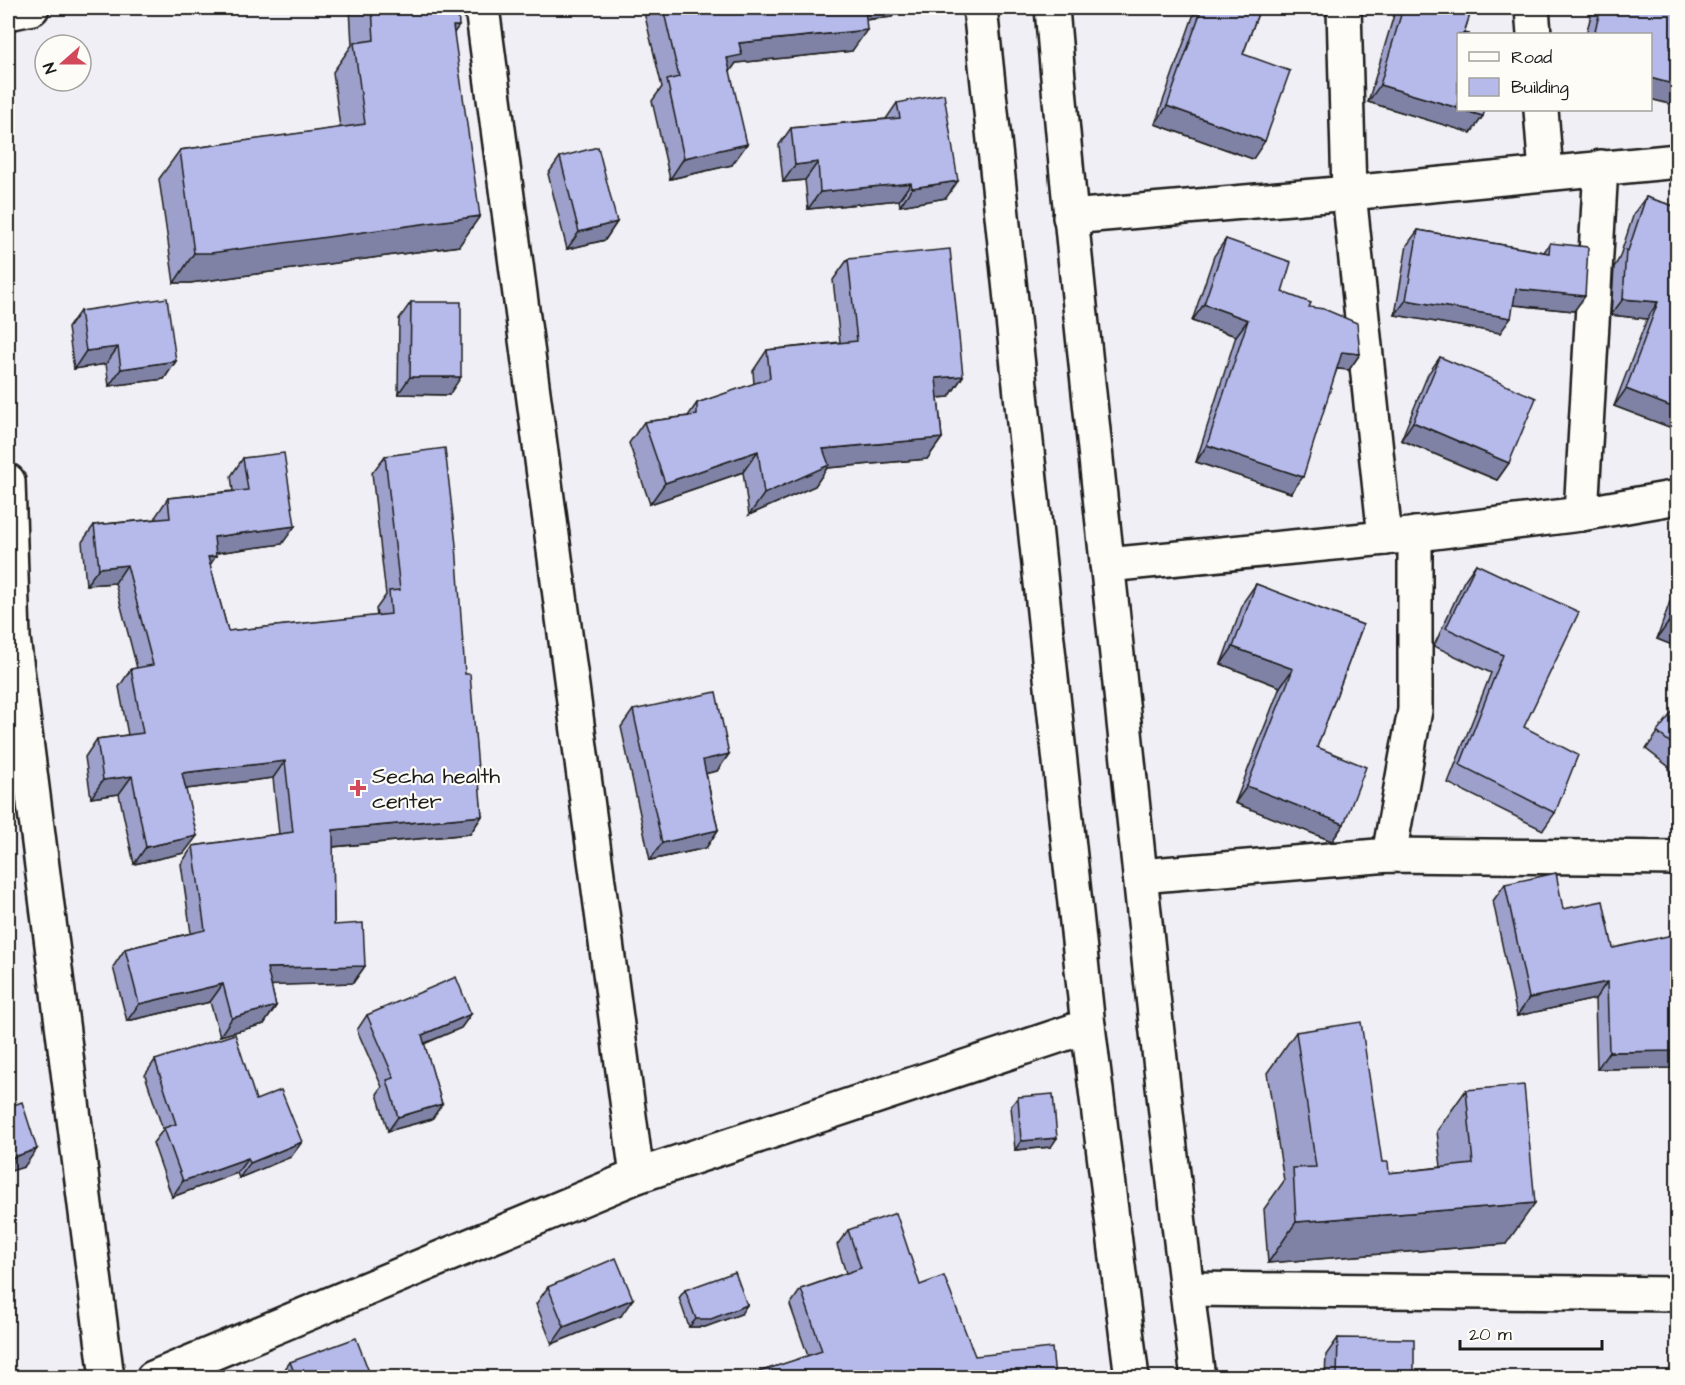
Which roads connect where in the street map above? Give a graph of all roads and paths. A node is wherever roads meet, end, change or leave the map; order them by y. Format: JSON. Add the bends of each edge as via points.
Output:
{"nodes":[{"id":1,"x":32,"y":8,"type":"edge"},
{"id":2,"x":482,"y":8,"type":"edge"},
{"id":3,"x":980,"y":8,"type":"edge"},
{"id":4,"x":1052,"y":8,"type":"edge"},
{"id":5,"x":1344,"y":8,"type":"edge"},
{"id":6,"x":1532,"y":8,"type":"edge"},
{"id":7,"x":8,"y":13,"type":"edge"},
{"id":8,"x":1534,"y":33,"type":"edge"},
{"id":9,"x":1540,"y":111,"type":"edge"},
{"id":10,"x":1677,"y":161,"type":"edge"},
{"id":11,"x":1601,"y":167,"type":"junction"},
{"id":12,"x":1546,"y":173,"type":"junction"},
{"id":13,"x":1349,"y":193,"type":"junction"},
{"id":14,"x":1070,"y":217,"type":"junction"},
{"id":15,"x":8,"y":481,"type":"edge"},
{"id":16,"x":1677,"y":497,"type":"edge"},
{"id":17,"x":1581,"y":514,"type":"junction"},
{"id":18,"x":1400,"y":536,"type":"junction"},
{"id":19,"x":1107,"y":565,"type":"junction"},
{"id":20,"x":1389,"y":855,"type":"junction"},
{"id":21,"x":1677,"y":858,"type":"edge"},
{"id":22,"x":1140,"y":876,"type":"junction"},
{"id":23,"x":1088,"y":1026,"type":"junction"},
{"id":24,"x":637,"y":1176,"type":"junction"},
{"id":25,"x":1187,"y":1289,"type":"junction"},
{"id":26,"x":1677,"y":1294,"type":"edge"},
{"id":27,"x":107,"y":1377,"type":"edge"},
{"id":28,"x":153,"y":1377,"type":"edge"},
{"id":29,"x":1132,"y":1377,"type":"edge"},
{"id":30,"x":1198,"y":1377,"type":"edge"}],
"edges":[{"from":1,"to":7,"type":"street"},
{"from":2,"to":24,"type":"street"},
{"from":3,"to":23,"type":"street"},
{"from":4,"to":14,"type":"street"},
{"from":5,"to":13,"type":"street"},
{"from":6,"to":8,"type":"street"},
{"from":9,"to":12,"type":"street"},
{"from":10,"to":11,"type":"street"},
{"from":11,"to":12,"type":"street"},
{"from":11,"to":17,"type":"street"},
{"from":12,"to":13,"type":"street"},
{"from":13,"to":14,"type":"street"},
{"from":13,"to":18,"type":"street"},
{"from":14,"to":19,"type":"street"},
{"from":15,"to":27,"type":"street","via":[[13,638]]},
{"from":16,"to":17,"type":"street"},
{"from":17,"to":18,"type":"street"},
{"from":18,"to":19,"type":"street"},
{"from":18,"to":20,"type":"street","via":[[1415,710]]},
{"from":19,"to":22,"type":"street"},
{"from":20,"to":21,"type":"street"},
{"from":20,"to":22,"type":"street"},
{"from":22,"to":25,"type":"street"},
{"from":23,"to":24,"type":"street"},
{"from":23,"to":29,"type":"street"},
{"from":24,"to":28,"type":"street"},
{"from":25,"to":26,"type":"street"},
{"from":25,"to":30,"type":"street"}]}
